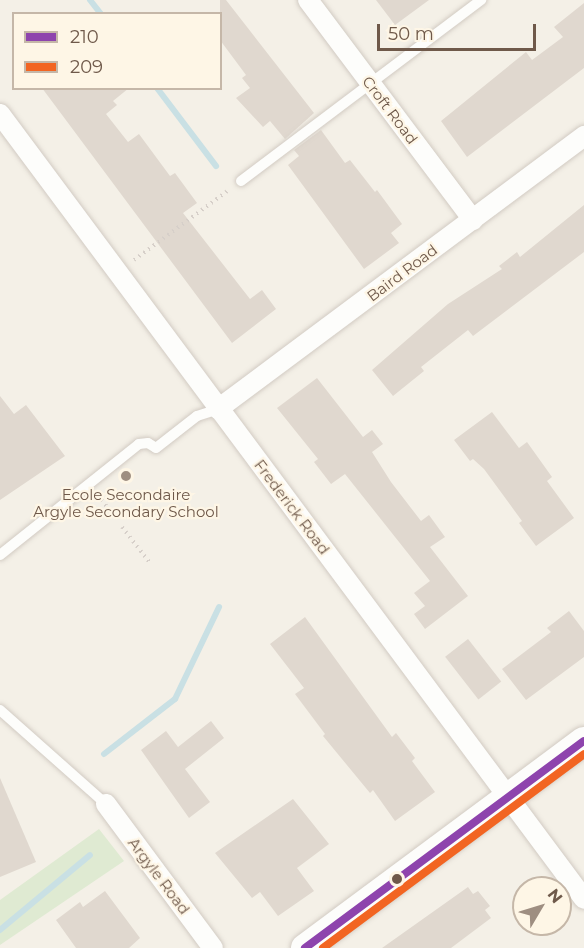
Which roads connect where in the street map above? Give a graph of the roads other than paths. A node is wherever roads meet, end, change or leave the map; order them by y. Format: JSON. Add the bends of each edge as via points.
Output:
{"nodes":[{"id":1,"x":308,"y":0,"type":"edge"},
{"id":2,"x":481,"y":0,"type":"edge"},
{"id":3,"x":370,"y":82,"type":"junction"},
{"id":4,"x":0,"y":114,"type":"edge"},
{"id":5,"x":584,"y":135,"type":"edge"},
{"id":6,"x":241,"y":181,"type":"road end"},
{"id":7,"x":473,"y":220,"type":"junction"},
{"id":8,"x":218,"y":409,"type":"junction"},
{"id":9,"x":0,"y":555,"type":"edge"},
{"id":10,"x":0,"y":710,"type":"edge"},
{"id":11,"x":584,"y":741,"type":"edge"},
{"id":12,"x":507,"y":797,"type":"junction"},
{"id":13,"x":106,"y":804,"type":"joint"},
{"id":14,"x":584,"y":899,"type":"edge"},
{"id":15,"x":213,"y":948,"type":"edge"},
{"id":16,"x":305,"y":948,"type":"edge"}],
"edges":[{"from":1,"to":3,"type":"street","name":"Croft Road"},
{"from":2,"to":3,"type":"lane"},
{"from":3,"to":6,"type":"lane"},
{"from":3,"to":7,"type":"street","name":"Croft Road"},
{"from":4,"to":8,"type":"street","name":"Frederick Road"},
{"from":5,"to":7,"type":"street","name":"Baird Road"},
{"from":7,"to":8,"type":"street","name":"Baird Road"},
{"from":8,"to":9,"type":"lane","via":[[197,416],[156,447],[148,442],[139,444]]},
{"from":8,"to":12,"type":"street","name":"Frederick Road"},
{"from":10,"to":13,"type":"lane"},
{"from":11,"to":12,"type":"street"},
{"from":12,"to":14,"type":"street","name":"Frederick Road"},
{"from":12,"to":16,"type":"street"},
{"from":13,"to":15,"type":"street","name":"Argyle Road"}]}
